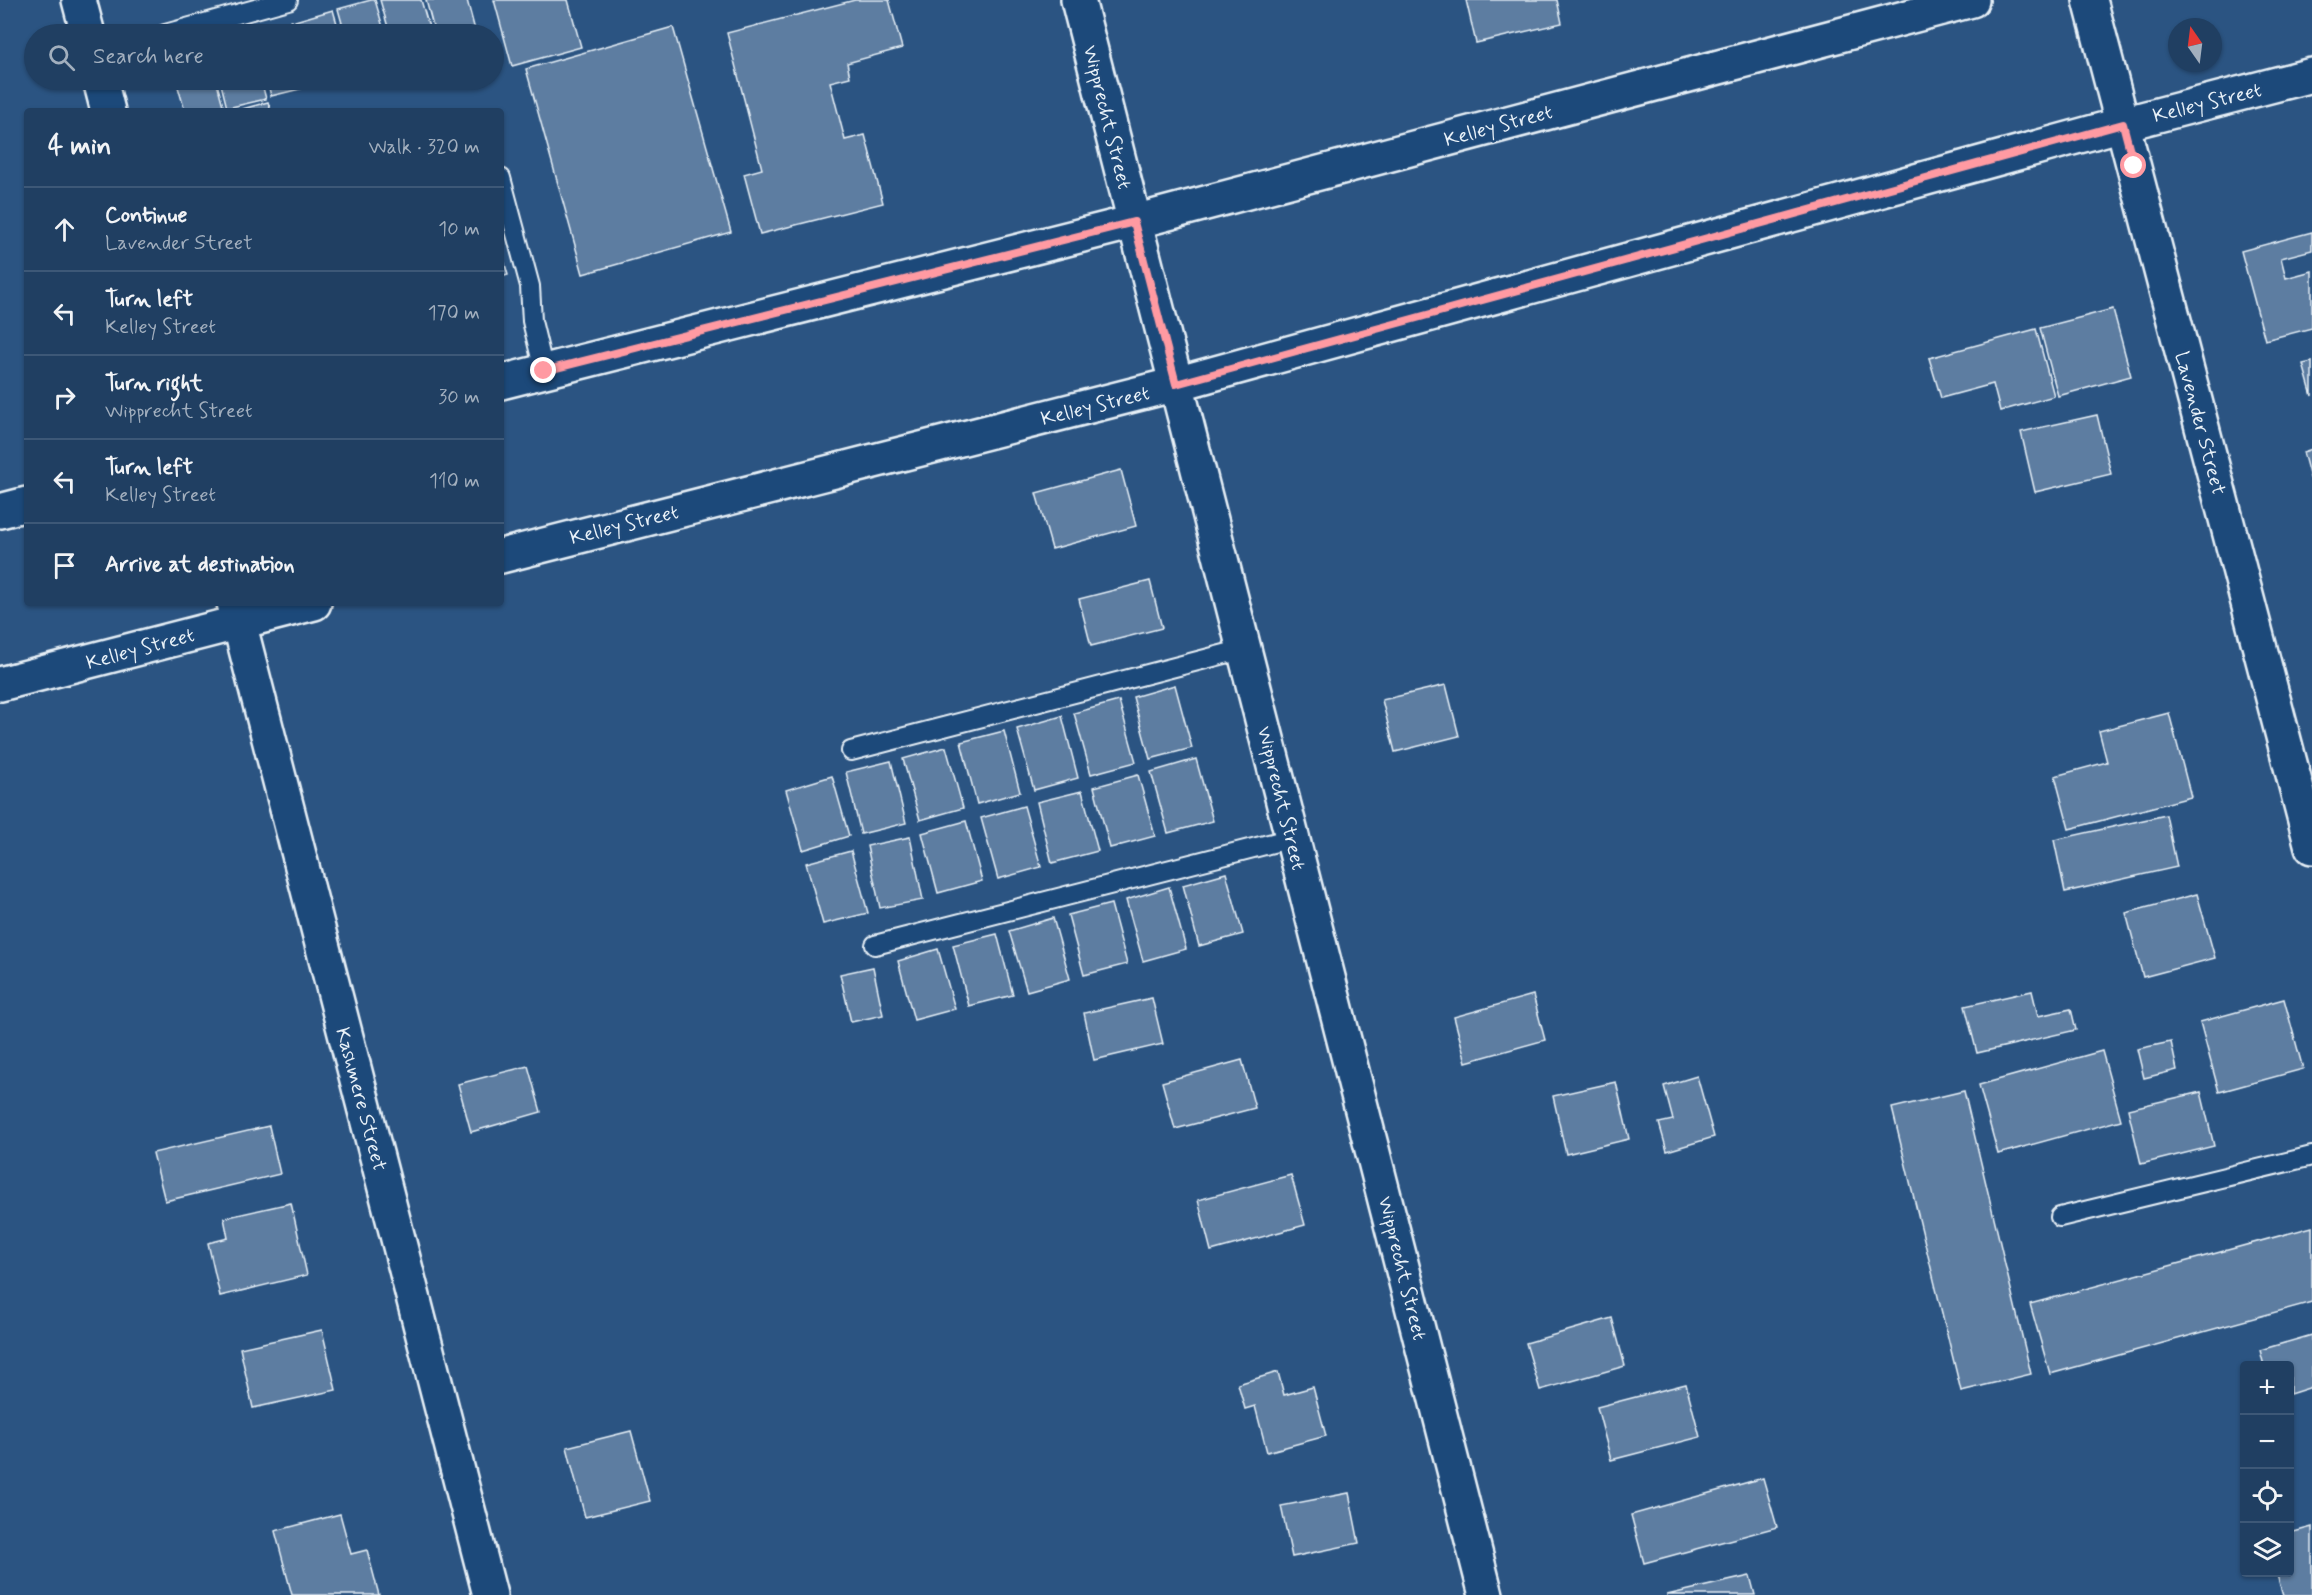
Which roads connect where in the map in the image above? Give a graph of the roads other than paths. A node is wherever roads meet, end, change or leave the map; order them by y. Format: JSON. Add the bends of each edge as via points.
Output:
{"nodes":[{"id":1,"x":79,"y":0,"type":"edge"},
{"id":2,"x":288,"y":0,"type":"edge"},
{"id":3,"x":1078,"y":0,"type":"edge"},
{"id":4,"x":1971,"y":0,"type":"edge"},
{"id":5,"x":2090,"y":0,"type":"edge"},
{"id":6,"x":85,"y":24,"type":"edge"},
{"id":7,"x":201,"y":24,"type":"edge"},
{"id":8,"x":2312,"y":75,"type":"edge"},
{"id":9,"x":103,"y":90,"type":"edge"},
{"id":10,"x":107,"y":108,"type":"edge"},
{"id":11,"x":2123,"y":124,"type":"junction"},
{"id":12,"x":504,"y":189,"type":"edge"},
{"id":13,"x":1134,"y":222,"type":"junction"},
{"id":14,"x":544,"y":371,"type":"junction"},
{"id":15,"x":504,"y":381,"type":"edge"},
{"id":16,"x":1176,"y":384,"type":"junction"},
{"id":17,"x":24,"y":505,"type":"edge"},
{"id":18,"x":0,"y":511,"type":"edge"},
{"id":19,"x":504,"y":555,"type":"edge"},
{"id":20,"x":291,"y":606,"type":"edge"},
{"id":21,"x":237,"y":613,"type":"edge"},
{"id":22,"x":1244,"y":649,"type":"junction"},
{"id":23,"x":0,"y":684,"type":"edge"},
{"id":24,"x":851,"y":751,"type":"dead end"},
{"id":25,"x":1292,"y":838,"type":"junction"},
{"id":26,"x":2312,"y":847,"type":"edge"},
{"id":27,"x":875,"y":945,"type":"dead end"},
{"id":28,"x":2312,"y":1156,"type":"edge"},
{"id":29,"x":2060,"y":1216,"type":"dead end"},
{"id":30,"x":490,"y":1595,"type":"edge"},
{"id":31,"x":1486,"y":1595,"type":"edge"}],
"edges":[{"from":1,"to":6,"type":"main road"},
{"from":2,"to":7,"type":"lane"},
{"from":3,"to":13,"type":"main road","name":"Wipprecht Street"},
{"from":4,"to":13,"type":"main road","name":"Kelley Street"},
{"from":5,"to":11,"type":"main road","name":"Lavender Street"},
{"from":8,"to":11,"type":"main road","name":"Kelley Street"},
{"from":9,"to":10,"type":"main road"},
{"from":11,"to":16,"type":"main road","name":"Kelley Street"},
{"from":11,"to":26,"type":"main road","name":"Lavender Street"},
{"from":12,"to":14,"type":"lane","via":[[530,286],[532,321]]},
{"from":13,"to":14,"type":"main road","name":"Kelley Street"},
{"from":13,"to":16,"type":"main road","name":"Wipprecht Street"},
{"from":14,"to":15,"type":"main road","name":"Kelley Street"},
{"from":16,"to":19,"type":"main road","name":"Kelley Street"},
{"from":16,"to":22,"type":"main road","name":"Wipprecht Street"},
{"from":17,"to":18,"type":"main road"},
{"from":20,"to":21,"type":"main road","name":"Kelley Street"},
{"from":21,"to":23,"type":"main road","name":"Kelley Street"},
{"from":21,"to":30,"type":"main road","name":"Kashmere Street"},
{"from":22,"to":24,"type":"lane"},
{"from":22,"to":25,"type":"main road","name":"Wipprecht Street"},
{"from":25,"to":27,"type":"lane"},
{"from":25,"to":31,"type":"main road","name":"Wipprecht Street"},
{"from":28,"to":29,"type":"lane"}]}
